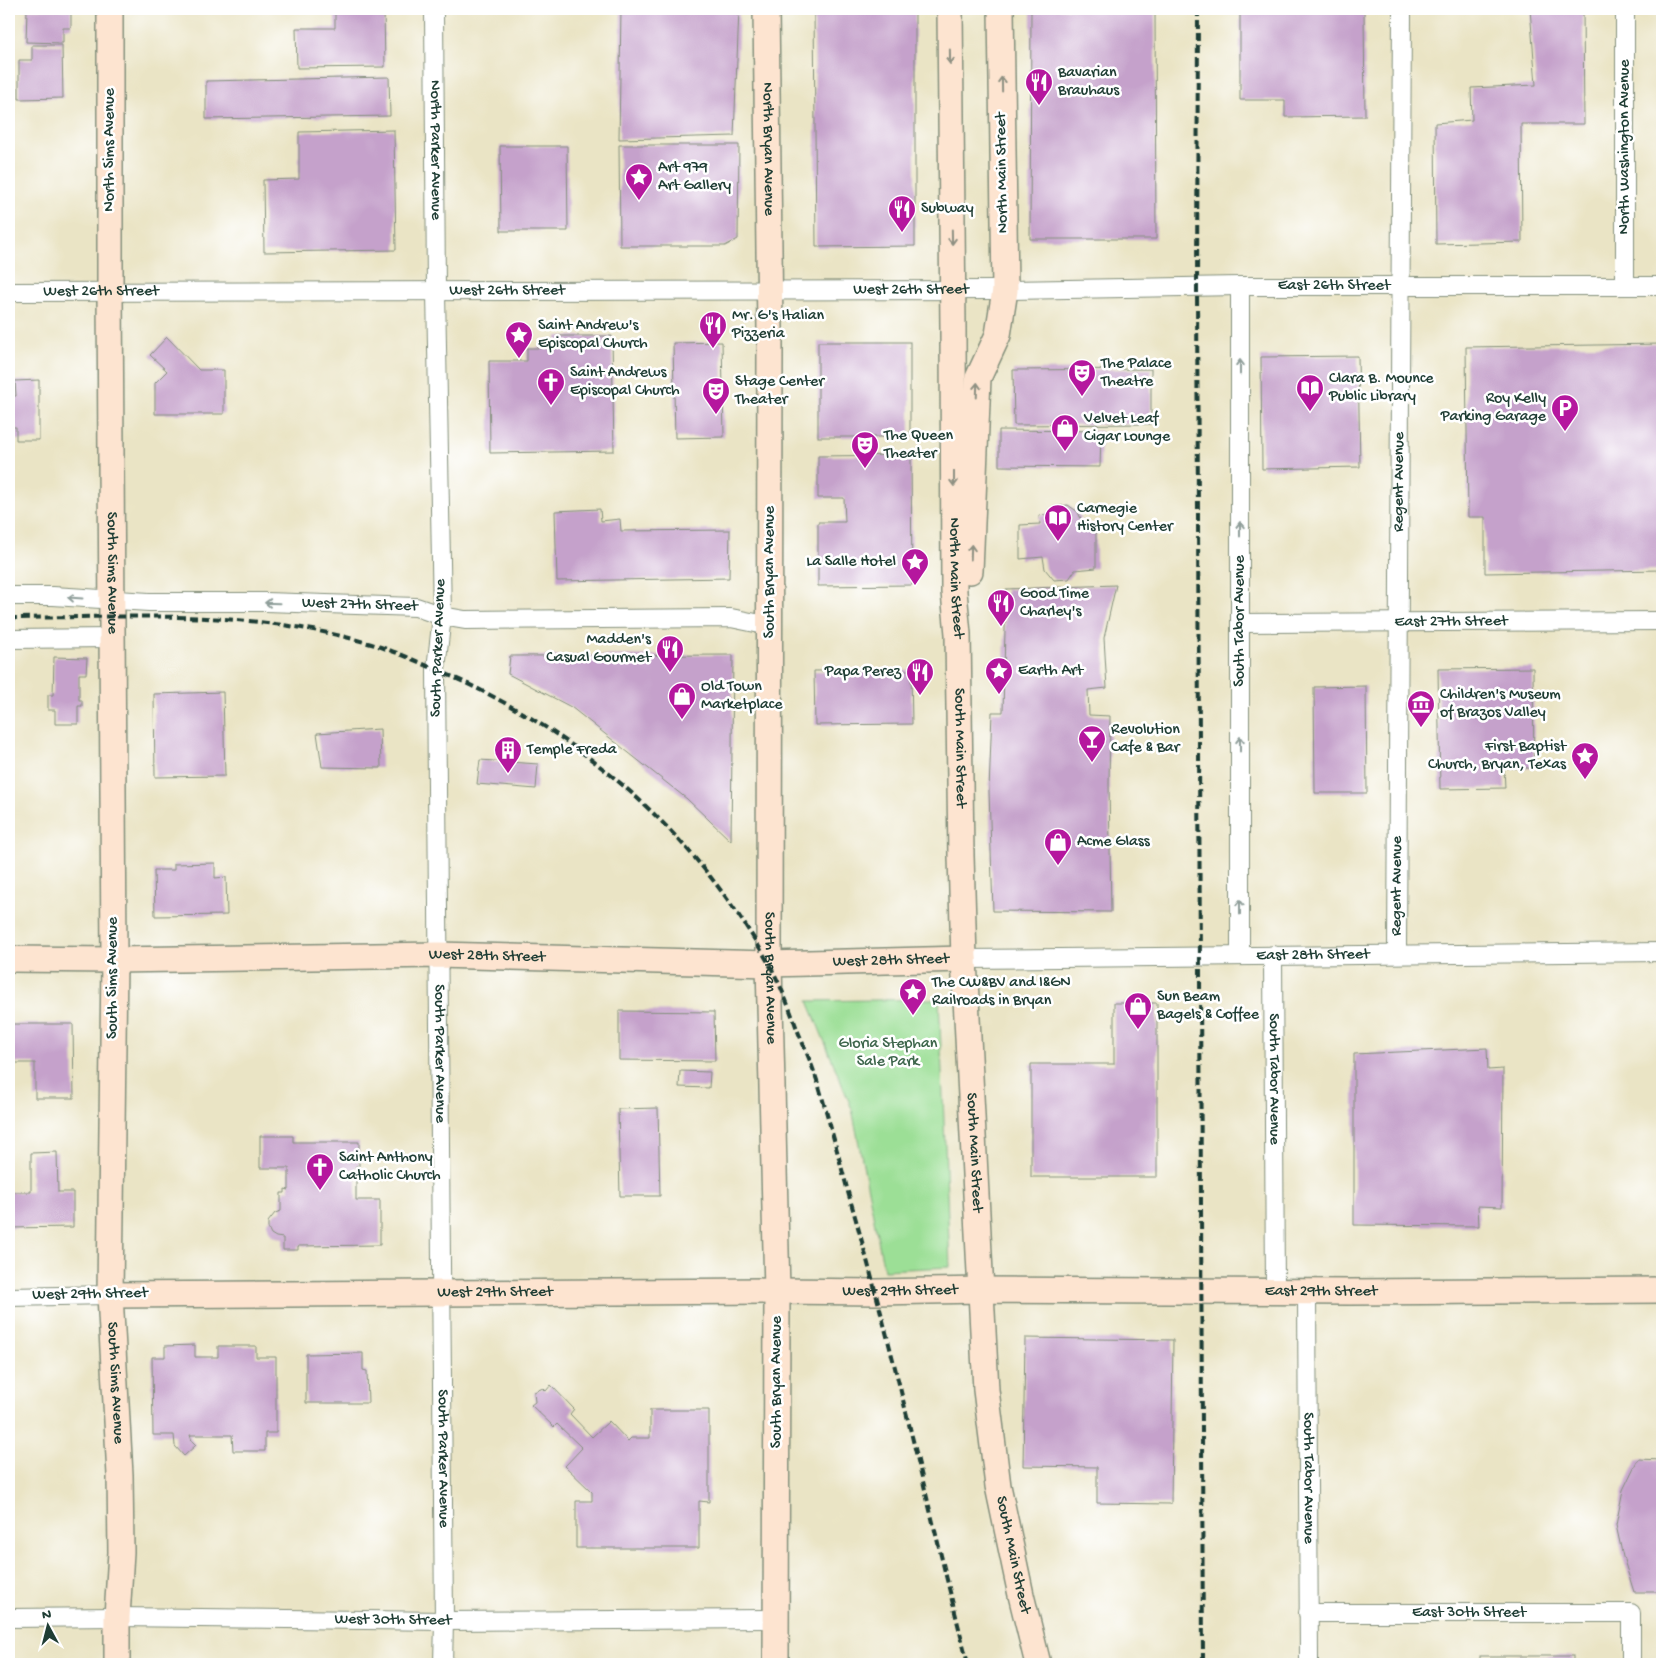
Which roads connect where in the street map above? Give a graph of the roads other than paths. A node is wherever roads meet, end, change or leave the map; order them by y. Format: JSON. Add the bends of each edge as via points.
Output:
{"nodes":[{"id":1,"x":110,"y":9,"type":"edge"},
{"id":2,"x":434,"y":9,"type":"edge"},
{"id":3,"x":766,"y":9,"type":"edge"},
{"id":4,"x":950,"y":9,"type":"edge"},
{"id":5,"x":1001,"y":9,"type":"edge"},
{"id":6,"x":1402,"y":9,"type":"edge"},
{"id":7,"x":1625,"y":9,"type":"edge"},
{"id":8,"x":1625,"y":285,"type":"junction"},
{"id":9,"x":1240,"y":286,"type":"junction"},
{"id":10,"x":1662,"y":286,"type":"edge"},
{"id":11,"x":1401,"y":287,"type":"junction"},
{"id":12,"x":769,"y":290,"type":"junction"},
{"id":13,"x":953,"y":290,"type":"junction"},
{"id":14,"x":1005,"y":290,"type":"junction"},
{"id":15,"x":110,"y":291,"type":"junction"},
{"id":16,"x":9,"y":292,"type":"edge"},
{"id":17,"x":436,"y":292,"type":"junction"},
{"id":18,"x":9,"y":596,"type":"edge"},
{"id":19,"x":113,"y":600,"type":"junction"},
{"id":20,"x":442,"y":616,"type":"junction"},
{"id":21,"x":1662,"y":621,"type":"edge"},
{"id":22,"x":1398,"y":622,"type":"junction"},
{"id":23,"x":1240,"y":623,"type":"junction"},
{"id":24,"x":770,"y":626,"type":"junction"},
{"id":25,"x":958,"y":634,"type":"junction"},
{"id":26,"x":112,"y":638,"type":"junction"},
{"id":27,"x":9,"y":639,"type":"edge"},
{"id":28,"x":1662,"y":952,"type":"edge"},
{"id":29,"x":1398,"y":954,"type":"junction"},
{"id":30,"x":438,"y":955,"type":"junction"},
{"id":31,"x":1240,"y":956,"type":"junction"},
{"id":32,"x":1273,"y":956,"type":"junction"},
{"id":33,"x":964,"y":959,"type":"junction"},
{"id":34,"x":9,"y":960,"type":"edge"},
{"id":35,"x":114,"y":960,"type":"junction"},
{"id":36,"x":769,"y":964,"type":"junction"},
{"id":37,"x":981,"y":1290,"type":"junction"},
{"id":38,"x":1662,"y":1290,"type":"edge"},
{"id":39,"x":777,"y":1291,"type":"junction"},
{"id":40,"x":1275,"y":1291,"type":"junction"},
{"id":41,"x":1307,"y":1292,"type":"junction"},
{"id":42,"x":440,"y":1294,"type":"junction"},
{"id":43,"x":110,"y":1295,"type":"junction"},
{"id":44,"x":9,"y":1297,"type":"edge"},
{"id":45,"x":1308,"y":1613,"type":"junction"},
{"id":46,"x":117,"y":1617,"type":"junction"},
{"id":47,"x":9,"y":1618,"type":"edge"},
{"id":48,"x":776,"y":1619,"type":"junction"},
{"id":49,"x":444,"y":1621,"type":"junction"},
{"id":50,"x":117,"y":1664,"type":"edge"},
{"id":51,"x":443,"y":1664,"type":"edge"},
{"id":52,"x":776,"y":1664,"type":"edge"},
{"id":53,"x":1038,"y":1664,"type":"edge"},
{"id":54,"x":1308,"y":1664,"type":"edge"},
{"id":55,"x":1631,"y":1664,"type":"edge"}],
"edges":[{"from":1,"to":15,"type":"street","name":"North Sims Avenue"},
{"from":2,"to":17,"type":"street","name":"North Parker Avenue"},
{"from":3,"to":12,"type":"street","name":"North Bryan Avenue"},
{"from":4,"to":13,"type":"street","name":"North Main Street","one_way":true},
{"from":14,"to":5,"type":"street","name":"North Main Street","one_way":true},
{"from":6,"to":11,"type":"street","name":"Regent Avenue"},
{"from":7,"to":8,"type":"street","name":"North Washington Avenue"},
{"from":8,"to":10,"type":"street","name":"East 26th Street"},
{"from":8,"to":11,"type":"street","name":"East 26th Street"},
{"from":9,"to":11,"type":"street","name":"East 26th Street"},
{"from":9,"to":14,"type":"street","name":"East 26th Street"},
{"from":23,"to":9,"type":"street","name":"South Tabor Avenue","one_way":true},
{"from":11,"to":22,"type":"street","name":"Regent Avenue"},
{"from":12,"to":13,"type":"street","name":"West 26th Street"},
{"from":12,"to":17,"type":"street","name":"West 26th Street"},
{"from":12,"to":24,"type":"street","name":"South Bryan Avenue"},
{"from":13,"to":14,"type":"street","name":"West 26th Street"},
{"from":13,"to":25,"type":"street","name":"North Main Street","one_way":true,"via":[[954,592]]},
{"from":25,"to":14,"type":"street","name":"North Main Street","one_way":true,"via":[[969,596],[978,378],[998,335]]},
{"from":15,"to":16,"type":"street","name":"West 26th Street"},
{"from":15,"to":17,"type":"street","name":"West 26th Street"},
{"from":15,"to":19,"type":"street","name":"South Sims Avenue"},
{"from":17,"to":20,"type":"street","name":"South Parker Avenue"},
{"from":19,"to":18,"type":"street","name":"West 27th Street","one_way":true},
{"from":20,"to":19,"type":"street","name":"West 27th Street","one_way":true,"via":[[416,607]]},
{"from":19,"to":26,"type":"street","name":"South Sims Avenue"},
{"from":20,"to":24,"type":"street","name":"West 27th Street","via":[[465,620],[730,618]]},
{"from":20,"to":30,"type":"street","name":"South Parker Avenue","via":[[436,669]]},
{"from":21,"to":22,"type":"street","name":"East 27th Street"},
{"from":22,"to":23,"type":"street","name":"East 27th Street"},
{"from":22,"to":29,"type":"street","name":"Regent Avenue"},
{"from":31,"to":23,"type":"street","name":"South Tabor Avenue","one_way":true},
{"from":24,"to":36,"type":"street","name":"South Bryan Avenue"},
{"from":25,"to":33,"type":"street","name":"South Main Street"},
{"from":26,"to":27,"type":"street"},
{"from":26,"to":35,"type":"street","name":"South Sims Avenue"},
{"from":28,"to":29,"type":"street","name":"East 28th Street"},
{"from":29,"to":32,"type":"street","name":"East 28th Street"},
{"from":30,"to":35,"type":"street","name":"West 28th Street"},
{"from":30,"to":36,"type":"street","name":"West 28th Street"},
{"from":30,"to":42,"type":"street","name":"South Parker Avenue"},
{"from":31,"to":32,"type":"street","name":"East 28th Street"},
{"from":31,"to":33,"type":"street","name":"East 28th Street"},
{"from":32,"to":40,"type":"street","name":"South Tabor Avenue"},
{"from":33,"to":36,"type":"street","name":"West 28th Street"},
{"from":33,"to":37,"type":"street","name":"South Main Street"},
{"from":34,"to":35,"type":"street","name":"West 28th Street"},
{"from":35,"to":43,"type":"street","name":"South Sims Avenue"},
{"from":36,"to":39,"type":"street","name":"South Bryan Avenue"},
{"from":37,"to":39,"type":"street","name":"West 29th Street"},
{"from":37,"to":40,"type":"street","name":"East 29th Street"},
{"from":37,"to":53,"type":"street","name":"South Main Street","via":[[986,1390],[998,1486]]},
{"from":38,"to":41,"type":"street","name":"East 29th Street"},
{"from":39,"to":42,"type":"street","name":"West 29th Street"},
{"from":39,"to":48,"type":"street","name":"South Bryan Avenue"},
{"from":40,"to":41,"type":"street","name":"East 29th Street"},
{"from":41,"to":45,"type":"street","name":"South Tabor Avenue"},
{"from":42,"to":43,"type":"street","name":"West 29th Street"},
{"from":42,"to":49,"type":"street","name":"South Parker Avenue"},
{"from":43,"to":44,"type":"street","name":"West 29th Street"},
{"from":43,"to":46,"type":"street","name":"South Sims Avenue","via":[[120,1475],[121,1552]]},
{"from":45,"to":54,"type":"street","name":"South Tabor Avenue"},
{"from":45,"to":55,"type":"street","name":"East 30th Street","via":[[1631,1613]]},
{"from":46,"to":47,"type":"street","name":"West 30th Street"},
{"from":46,"to":49,"type":"street","name":"West 30th Street"},
{"from":46,"to":50,"type":"street","name":"South Sims Avenue"},
{"from":48,"to":49,"type":"street","name":"West 30th Street"},
{"from":48,"to":52,"type":"street","name":"South Bryan Avenue"},
{"from":49,"to":51,"type":"street","name":"South Parker Avenue"}]}
